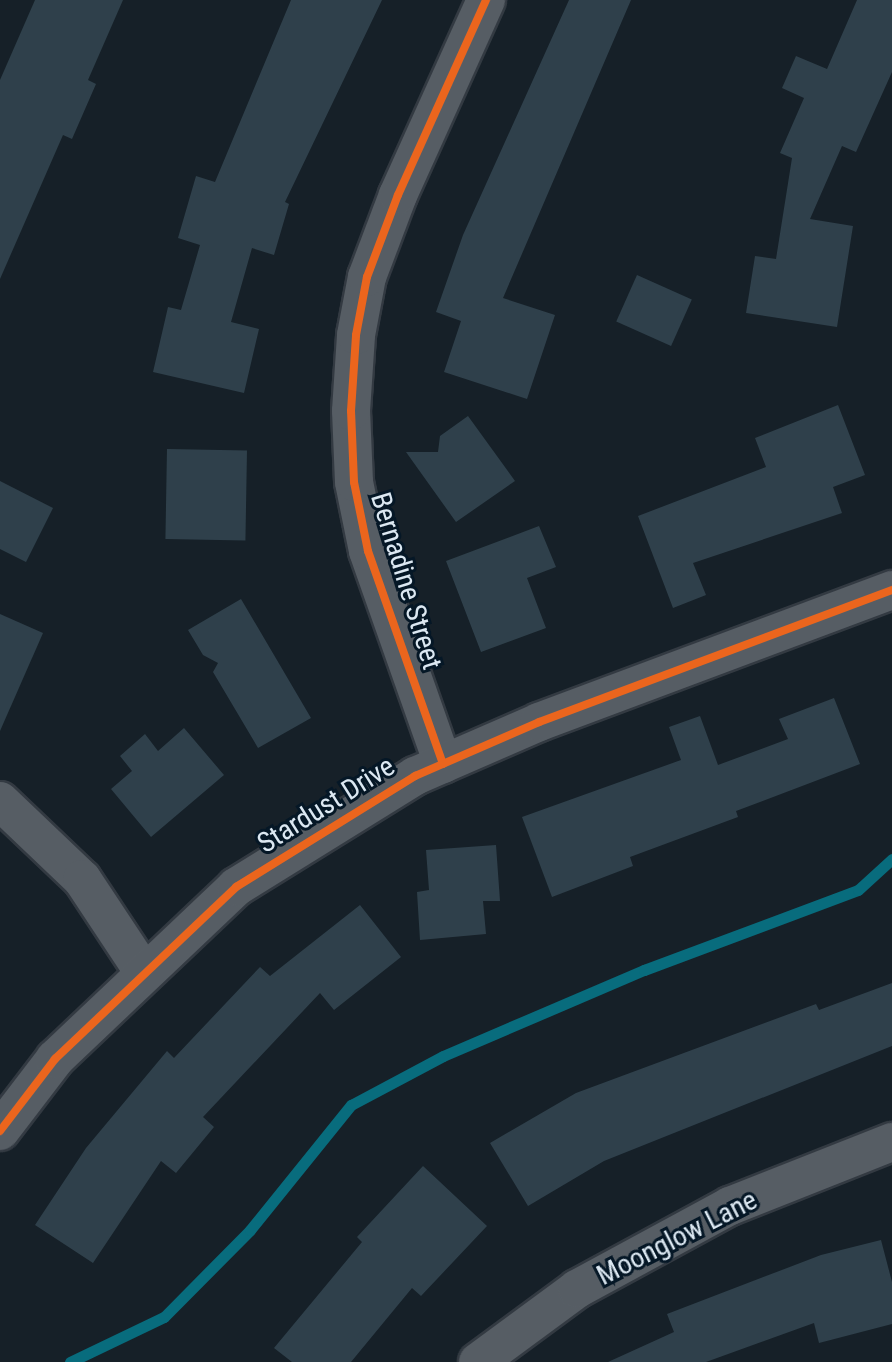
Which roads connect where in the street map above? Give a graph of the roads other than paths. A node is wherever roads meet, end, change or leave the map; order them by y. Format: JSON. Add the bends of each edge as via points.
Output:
{"nodes":[{"id":1,"x":486,"y":0,"type":"edge"},
{"id":2,"x":892,"y":590,"type":"edge"},
{"id":3,"x":443,"y":764,"type":"junction"},
{"id":4,"x":0,"y":801,"type":"edge"},
{"id":5,"x":143,"y":971,"type":"junction"},
{"id":6,"x":0,"y":1131,"type":"edge"},
{"id":7,"x":892,"y":1142,"type":"edge"},
{"id":8,"x":478,"y":1362,"type":"edge"}],
"edges":[{"from":1,"to":3,"type":"street","name":"Bernadine Street","via":[[367,277],[356,335],[351,411],[354,482],[368,551]]},
{"from":2,"to":3,"type":"street","name":"Stardust Drive","via":[[539,722]]},
{"from":3,"to":5,"type":"street","name":"Stardust Drive","via":[[236,887]]},
{"from":4,"to":5,"type":"street","via":[[82,879]]},
{"from":5,"to":6,"type":"street","name":"Stardust Drive","via":[[55,1059]]},
{"from":7,"to":8,"type":"street","name":"Moonglow Lane","via":[[730,1206],[577,1289]]}]}
